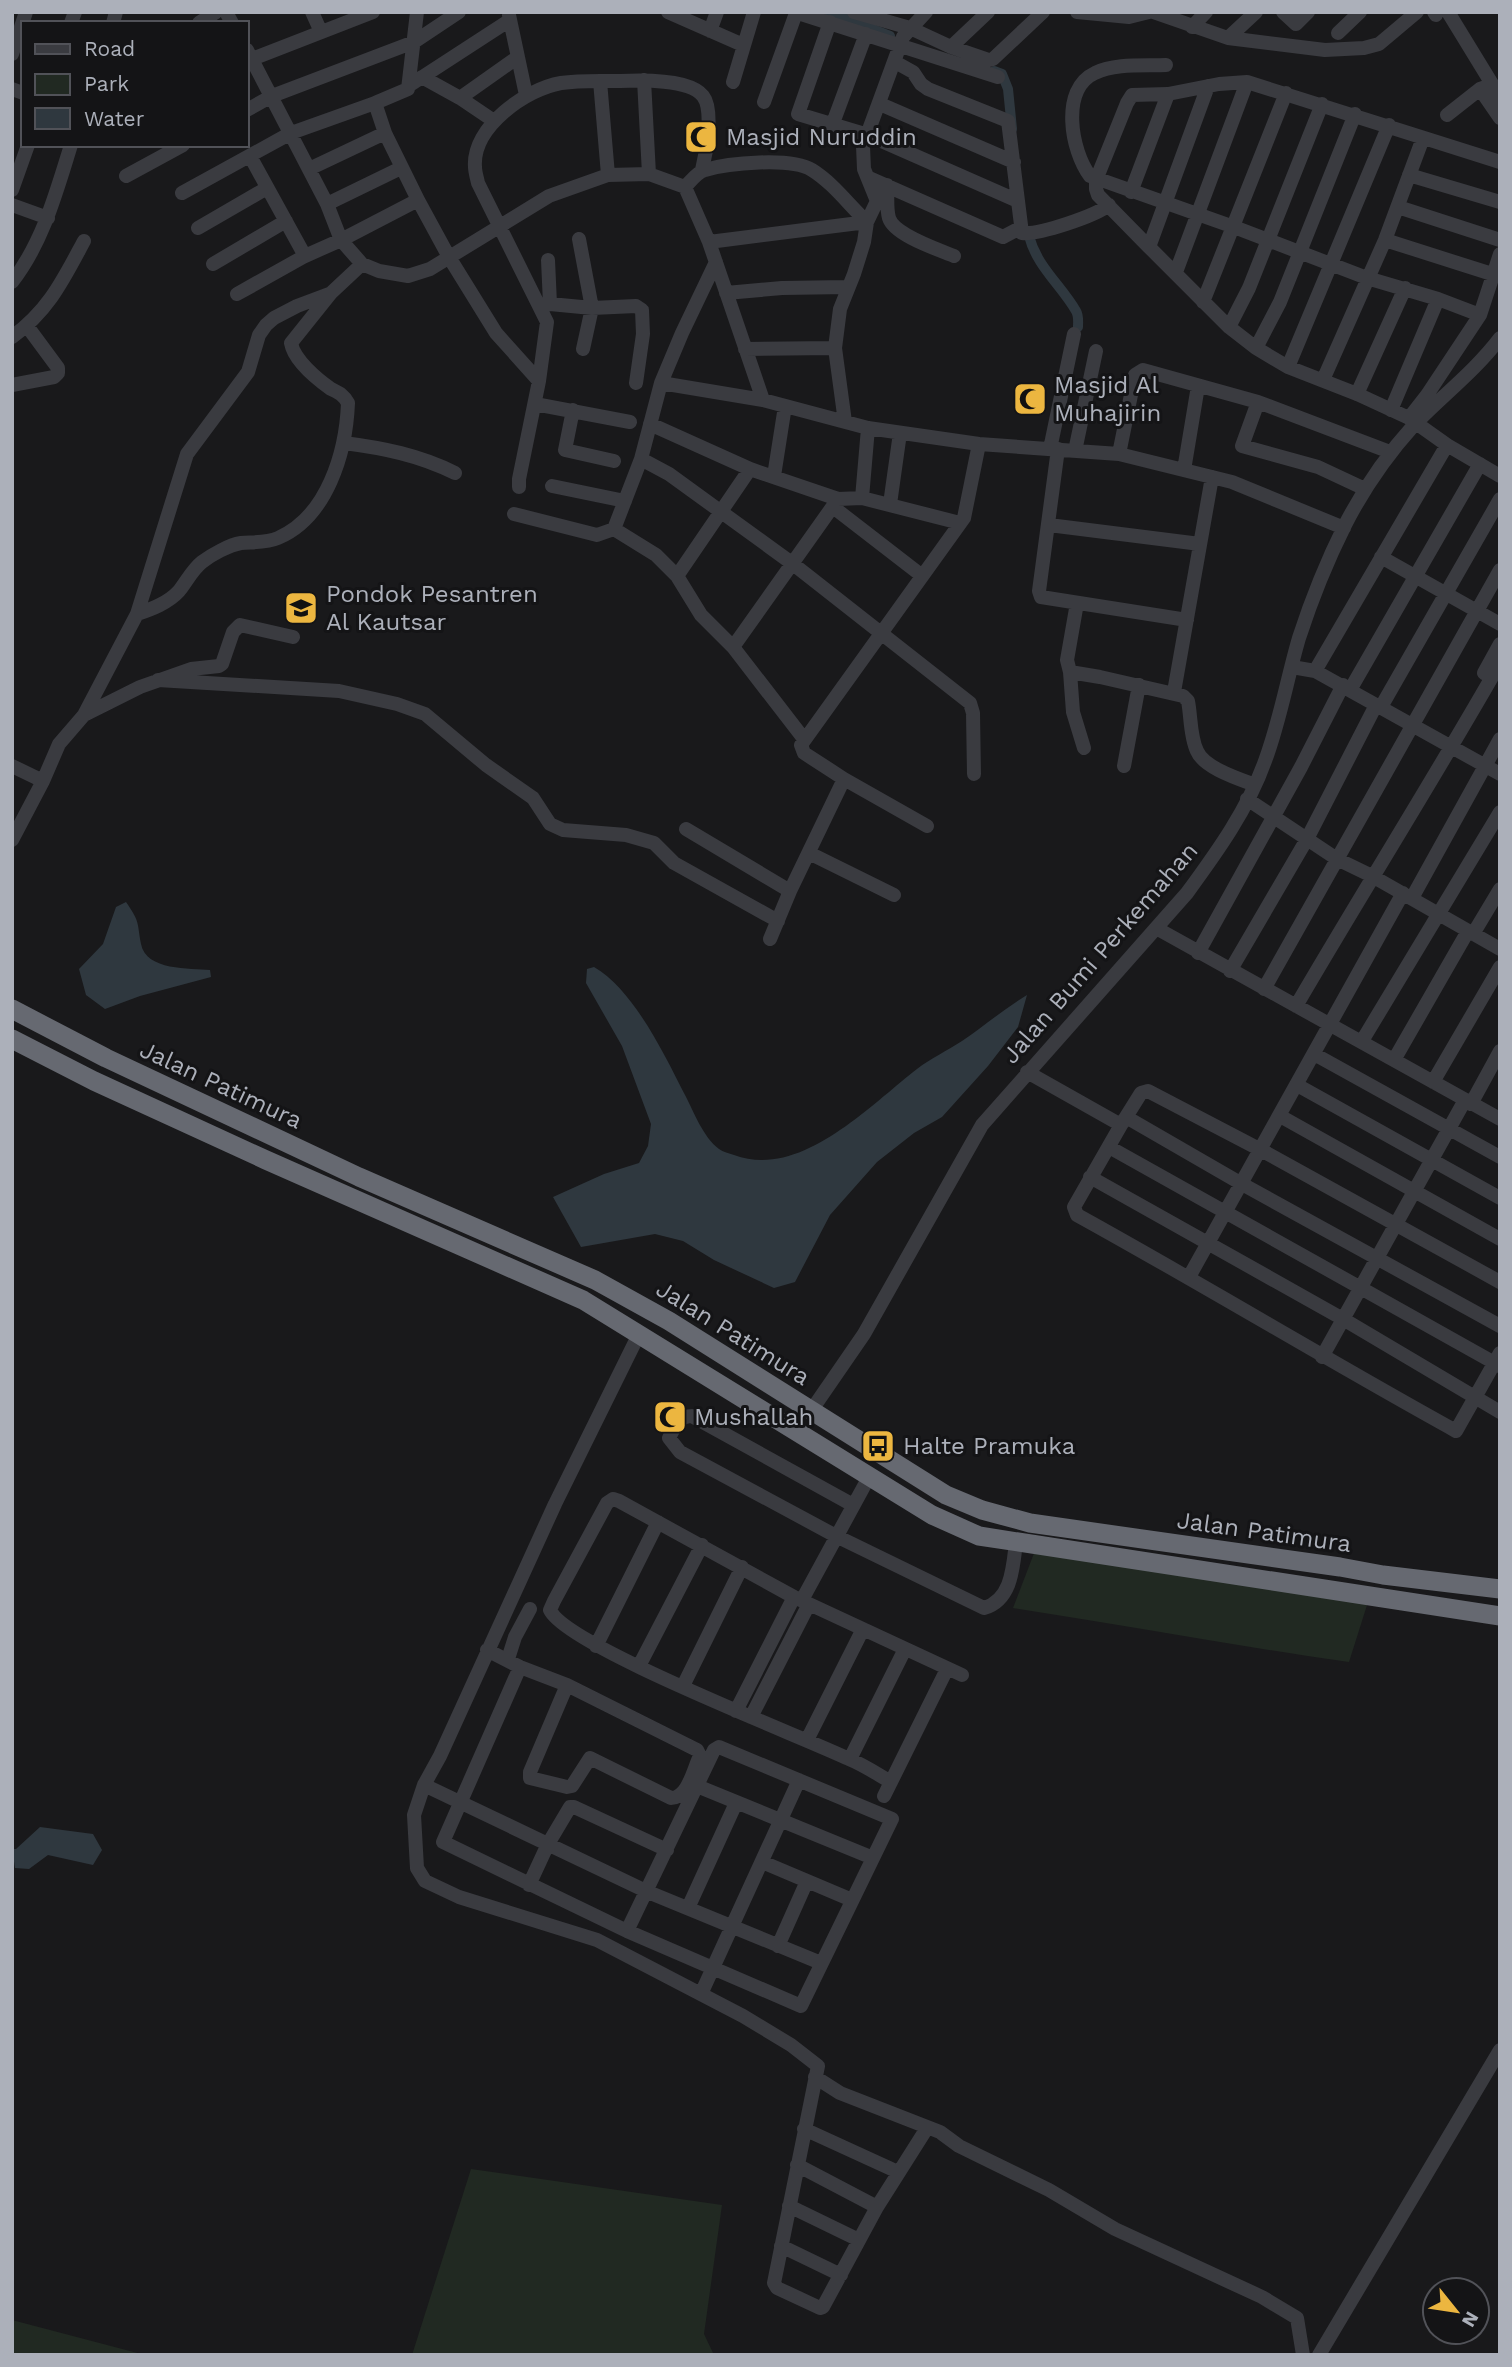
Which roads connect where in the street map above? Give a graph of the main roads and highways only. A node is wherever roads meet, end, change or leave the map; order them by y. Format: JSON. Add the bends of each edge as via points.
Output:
{"nodes":[{"id":1,"x":12,"y":1010,"type":"edge"},
{"id":2,"x":12,"y":1039,"type":"edge"},
{"id":3,"x":1202,"y":1546,"type":"junction"},
{"id":4,"x":1199,"y":1569,"type":"junction"},
{"id":5,"x":1500,"y":1589,"type":"edge"},
{"id":6,"x":1500,"y":1616,"type":"edge"}],
"edges":[{"from":1,"to":3,"type":"highway","name":"Jalan Patimura","via":[[359,1177],[595,1280],[669,1321],[946,1494],[1030,1523]]},
{"from":2,"to":4,"type":"highway","name":"Jalan Patimura","via":[[168,1115],[583,1300],[932,1515],[979,1536]]},
{"from":3,"to":4,"type":"highway"},
{"from":3,"to":5,"type":"highway","name":"Jalan Patimura"},
{"from":4,"to":6,"type":"highway","name":"Jalan Patimura"}]}
